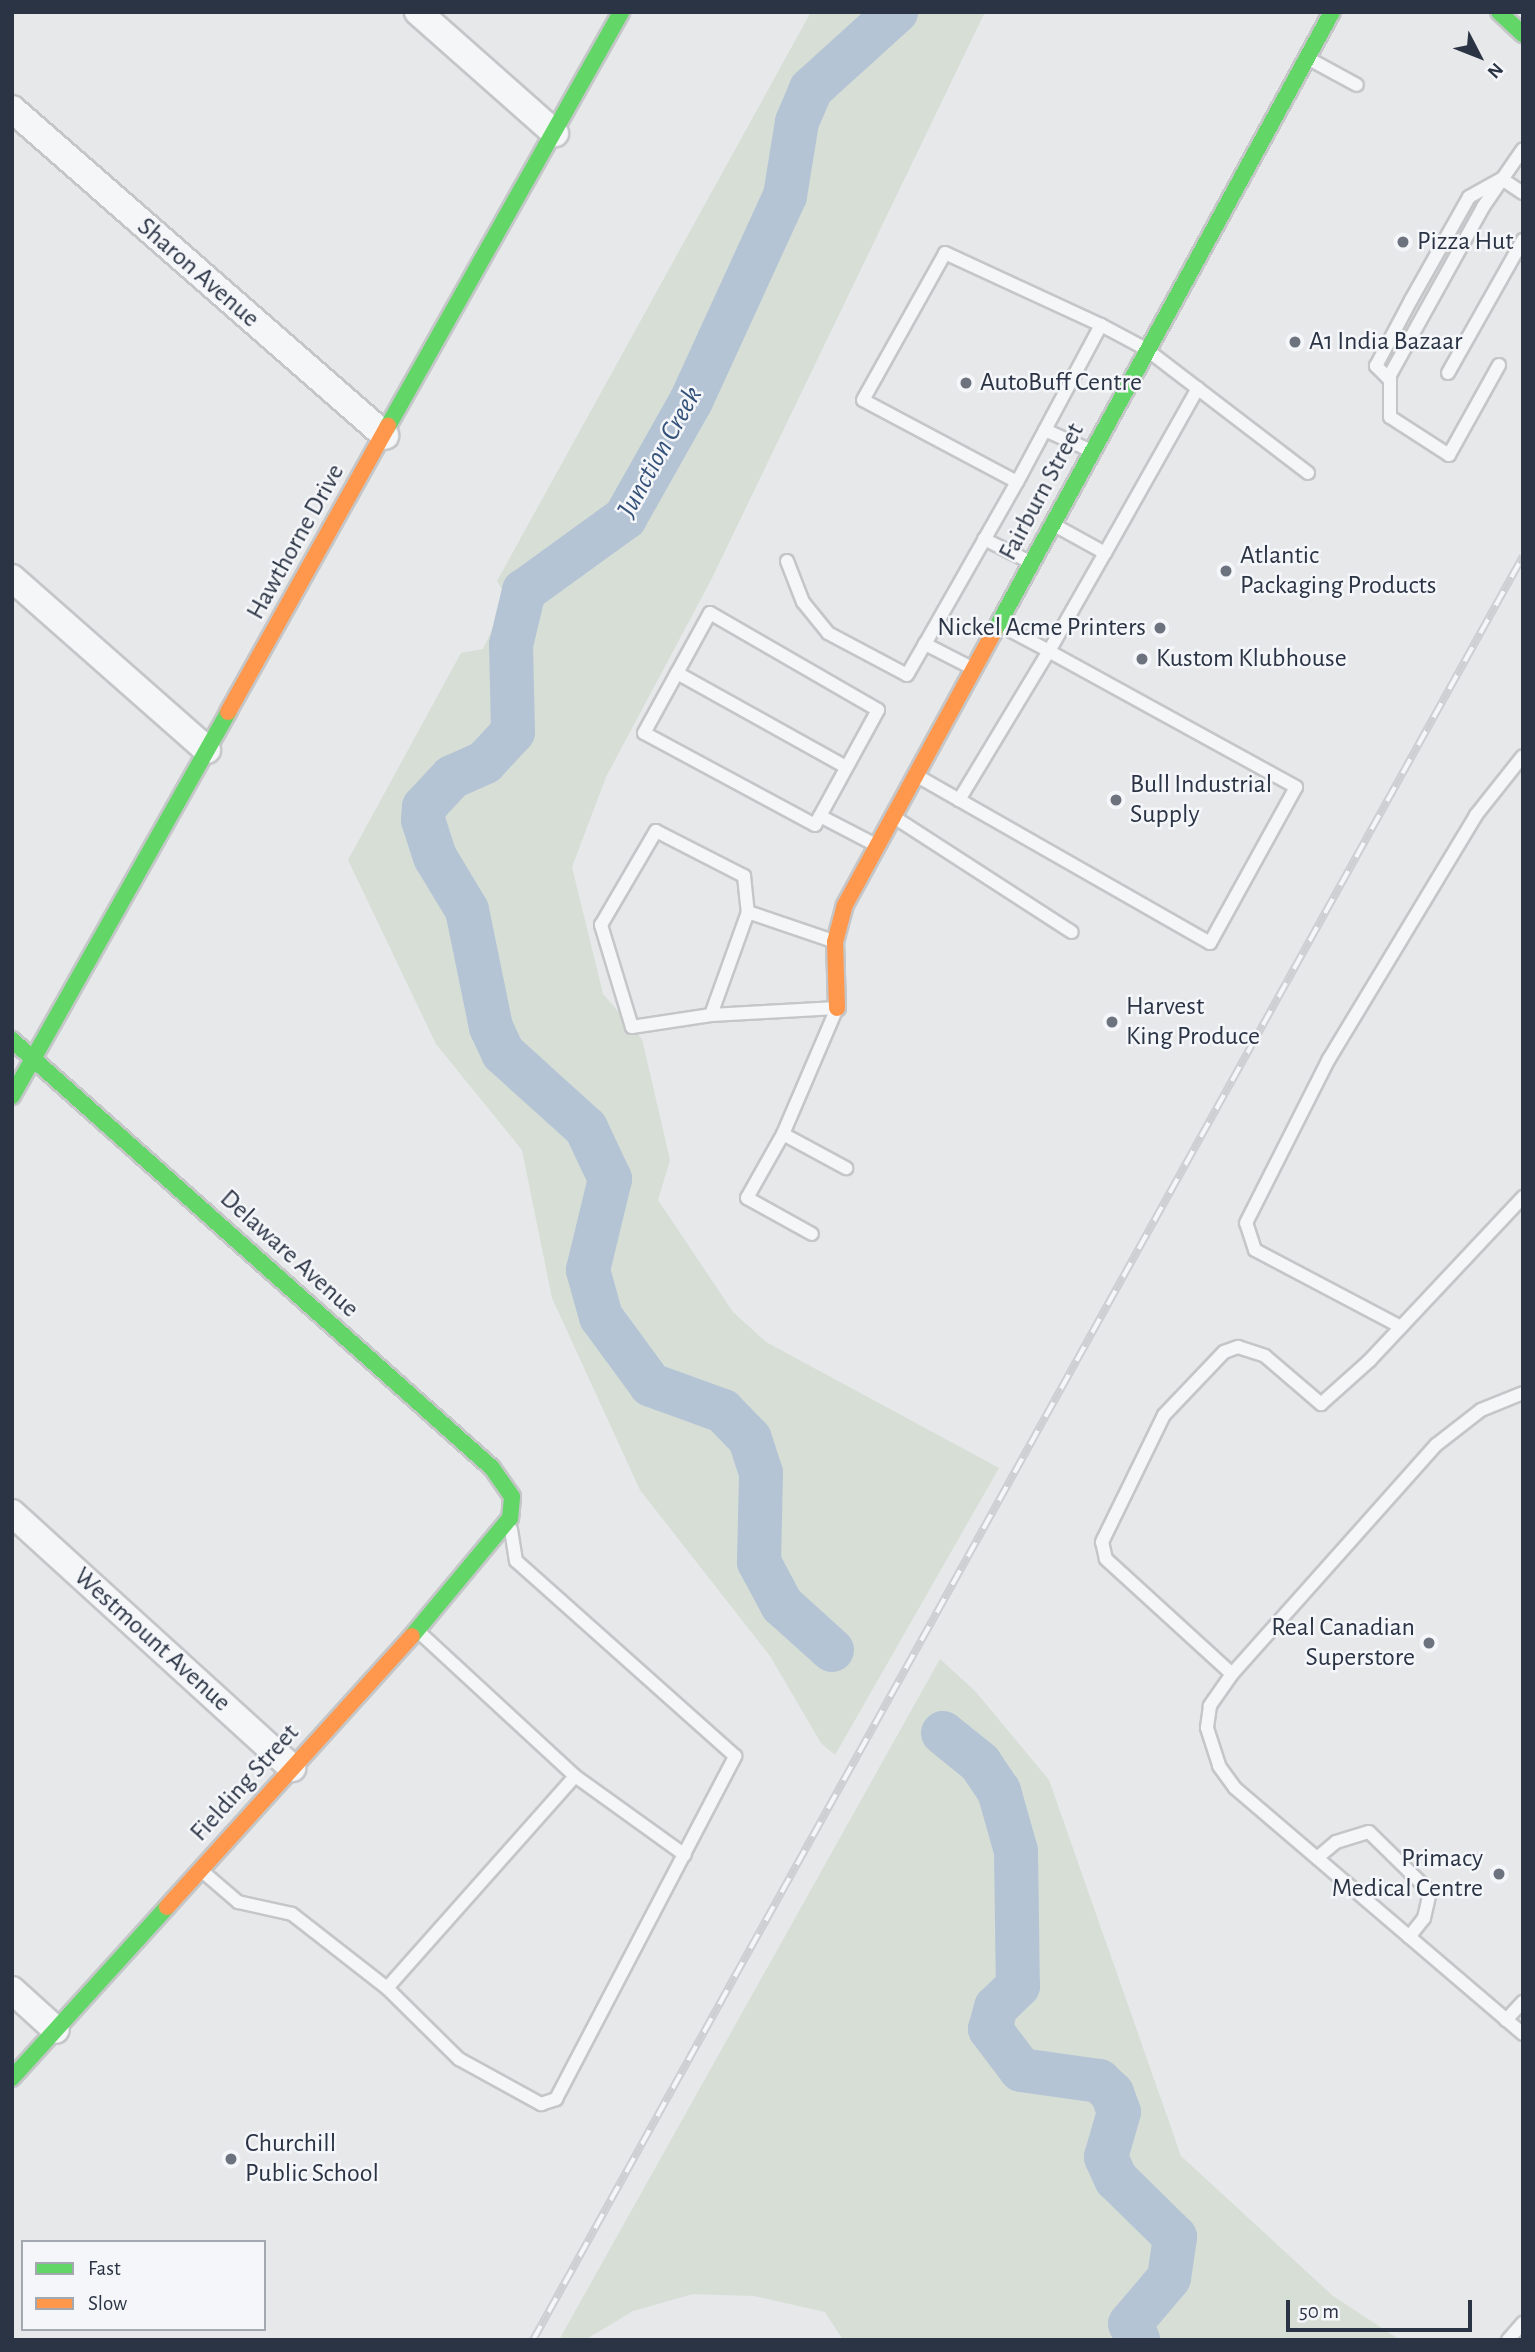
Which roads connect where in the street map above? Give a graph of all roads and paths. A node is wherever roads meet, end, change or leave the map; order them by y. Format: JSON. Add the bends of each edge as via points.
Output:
{"nodes":[{"id":1,"x":418,"y":12,"type":"edge"},
{"id":2,"x":621,"y":12,"type":"edge"},
{"id":3,"x":1332,"y":12,"type":"edge"},
{"id":4,"x":1499,"y":12,"type":"edge"},
{"id":5,"x":1523,"y":34,"type":"edge"},
{"id":6,"x":1307,"y":58,"type":"junction"},
{"id":7,"x":1357,"y":85,"type":"dead end"},
{"id":8,"x":12,"y":110,"type":"edge"},
{"id":9,"x":555,"y":133,"type":"junction"},
{"id":10,"x":1523,"y":149,"type":"edge"},
{"id":11,"x":1502,"y":179,"type":"junction"},
{"id":12,"x":1523,"y":193,"type":"edge"},
{"id":13,"x":1523,"y":240,"type":"edge"},
{"id":14,"x":1101,"y":325,"type":"junction"},
{"id":15,"x":1146,"y":349,"type":"junction"},
{"id":16,"x":1499,"y":365,"type":"dead end"},
{"id":17,"x":1448,"y":373,"type":"dead end"},
{"id":18,"x":1198,"y":388,"type":"junction"},
{"id":19,"x":1045,"y":430,"type":"junction"},
{"id":20,"x":385,"y":436,"type":"junction"},
{"id":21,"x":1092,"y":452,"type":"junction"},
{"id":22,"x":1308,"y":473,"type":"dead end"},
{"id":23,"x":1017,"y":482,"type":"junction"},
{"id":24,"x":1053,"y":524,"type":"junction"},
{"id":25,"x":984,"y":539,"type":"junction"},
{"id":26,"x":1105,"y":553,"type":"junction"},
{"id":27,"x":787,"y":561,"type":"dead end"},
{"id":28,"x":1032,"y":563,"type":"junction"},
{"id":29,"x":12,"y":578,"type":"edge"},
{"id":30,"x":999,"y":624,"type":"junction"},
{"id":31,"x":925,"y":644,"type":"junction"},
{"id":32,"x":1049,"y":651,"type":"junction"},
{"id":33,"x":974,"y":668,"type":"junction"},
{"id":34,"x":677,"y":674,"type":"junction"},
{"id":35,"x":207,"y":750,"type":"junction"},
{"id":36,"x":1523,"y":756,"type":"edge"},
{"id":37,"x":846,"y":767,"type":"junction"},
{"id":38,"x":916,"y":775,"type":"junction"},
{"id":39,"x":959,"y":800,"type":"junction"},
{"id":40,"x":820,"y":816,"type":"junction"},
{"id":41,"x":893,"y":817,"type":"junction"},
{"id":42,"x":878,"y":845,"type":"junction"},
{"id":43,"x":748,"y":912,"type":"junction"},
{"id":44,"x":1072,"y":932,"type":"dead end"},
{"id":45,"x":835,"y":942,"type":"junction"},
{"id":46,"x":837,"y":1008,"type":"junction"},
{"id":47,"x":711,"y":1015,"type":"junction"},
{"id":48,"x":12,"y":1040,"type":"edge"},
{"id":49,"x":33,"y":1058,"type":"junction"},
{"id":50,"x":12,"y":1096,"type":"edge"},
{"id":51,"x":783,"y":1134,"type":"junction"},
{"id":52,"x":846,"y":1168,"type":"dead end"},
{"id":53,"x":1523,"y":1197,"type":"edge"},
{"id":54,"x":812,"y":1234,"type":"dead end"},
{"id":55,"x":1401,"y":1327,"type":"junction"},
{"id":56,"x":1523,"y":1393,"type":"edge"},
{"id":57,"x":12,"y":1513,"type":"edge"},
{"id":58,"x":510,"y":1518,"type":"junction"},
{"id":59,"x":416,"y":1630,"type":"junction"},
{"id":60,"x":1232,"y":1674,"type":"junction"},
{"id":61,"x":292,"y":1768,"type":"junction"},
{"id":62,"x":575,"y":1776,"type":"junction"},
{"id":63,"x":685,"y":1855,"type":"junction"},
{"id":64,"x":1317,"y":1858,"type":"junction"},
{"id":65,"x":200,"y":1869,"type":"junction"},
{"id":66,"x":1409,"y":1937,"type":"junction"},
{"id":67,"x":387,"y":1988,"type":"junction"},
{"id":68,"x":12,"y":1990,"type":"edge"},
{"id":69,"x":1523,"y":2002,"type":"edge"},
{"id":70,"x":1506,"y":2020,"type":"junction"},
{"id":71,"x":56,"y":2030,"type":"junction"},
{"id":72,"x":1523,"y":2034,"type":"edge"},
{"id":73,"x":12,"y":2078,"type":"edge"},
{"id":74,"x":1523,"y":2323,"type":"edge"},
{"id":75,"x":1508,"y":2340,"type":"edge"}],
"edges":[{"from":1,"to":9,"type":"street"},
{"from":2,"to":9,"type":"street","name":"Hawthorne Drive"},
{"from":3,"to":6,"type":"street","name":"Fairburn Street"},
{"from":4,"to":5,"type":"street"},
{"from":6,"to":7,"type":"lane"},
{"from":6,"to":15,"type":"street","name":"Fairburn Street"},
{"from":8,"to":20,"type":"street","name":"Sharon Avenue"},
{"from":9,"to":20,"type":"street","name":"Hawthorne Drive"},
{"from":10,"to":11,"type":"lane"},
{"from":11,"to":12,"type":"lane"},
{"from":11,"to":16,"type":"lane","via":[[1469,197],[1377,366],[1390,380],[1390,417],[1397,427],[1449,455]]},
{"from":13,"to":17,"type":"lane"},
{"from":14,"to":15,"type":"lane"},
{"from":14,"to":19,"type":"lane"},
{"from":14,"to":23,"type":"lane","via":[[945,253],[863,400]]},
{"from":15,"to":18,"type":"lane"},
{"from":15,"to":21,"type":"street","name":"Fairburn Street"},
{"from":18,"to":22,"type":"lane"},
{"from":18,"to":26,"type":"lane"},
{"from":19,"to":21,"type":"lane"},
{"from":19,"to":23,"type":"lane"},
{"from":20,"to":35,"type":"street","name":"Hawthorne Drive"},
{"from":21,"to":24,"type":"street","name":"Fairburn Street"},
{"from":23,"to":25,"type":"lane"},
{"from":24,"to":26,"type":"lane"},
{"from":24,"to":28,"type":"street","name":"Fairburn Street"},
{"from":25,"to":28,"type":"lane"},
{"from":25,"to":31,"type":"lane"},
{"from":26,"to":32,"type":"lane"},
{"from":27,"to":31,"type":"lane","via":[[803,602],[828,633],[907,675]]},
{"from":28,"to":30,"type":"street","name":"Fairburn Street"},
{"from":29,"to":35,"type":"street"},
{"from":30,"to":32,"type":"lane"},
{"from":30,"to":33,"type":"street","name":"Fairburn Street"},
{"from":31,"to":33,"type":"lane"},
{"from":32,"to":39,"type":"lane"},
{"from":32,"to":39,"type":"lane","via":[[1296,787],[1210,943]]},
{"from":33,"to":38,"type":"street","name":"Fairburn Street"},
{"from":34,"to":37,"type":"lane"},
{"from":34,"to":37,"type":"lane","via":[[710,613],[878,710]]},
{"from":34,"to":40,"type":"lane","via":[[644,733],[815,825]]},
{"from":35,"to":49,"type":"street","name":"Hawthorne Drive"},
{"from":36,"to":55,"type":"lane","via":[[1476,815],[1329,1059],[1246,1223],[1255,1250]]},
{"from":37,"to":40,"type":"lane"},
{"from":38,"to":39,"type":"lane"},
{"from":38,"to":41,"type":"street","name":"Fairburn Street"},
{"from":40,"to":42,"type":"lane"},
{"from":41,"to":42,"type":"street","name":"Fairburn Street"},
{"from":41,"to":44,"type":"lane"},
{"from":42,"to":45,"type":"street","name":"Fairburn Street","via":[[845,905]]},
{"from":43,"to":45,"type":"lane"},
{"from":43,"to":47,"type":"lane"},
{"from":43,"to":47,"type":"lane","via":[[744,876],[656,831],[601,925],[632,1027]]},
{"from":45,"to":46,"type":"street","name":"Fairburn Street"},
{"from":46,"to":47,"type":"lane"},
{"from":46,"to":51,"type":"lane"},
{"from":48,"to":49,"type":"street","name":"Delaware Avenue"},
{"from":49,"to":50,"type":"street","name":"Hawthorne Drive"},
{"from":49,"to":58,"type":"street","name":"Delaware Avenue","via":[[492,1468],[512,1497]]},
{"from":51,"to":52,"type":"lane"},
{"from":51,"to":54,"type":"lane","via":[[747,1198]]},
{"from":53,"to":55,"type":"lane"},
{"from":55,"to":60,"type":"lane","via":[[1321,1404],[1265,1356],[1238,1347],[1224,1352],[1164,1415],[1102,1542],[1106,1559]]},
{"from":56,"to":60,"type":"lane","via":[[1481,1410],[1436,1445]]},
{"from":57,"to":61,"type":"street","name":"Westmount Avenue"},
{"from":58,"to":59,"type":"street","name":"Fielding Street"},
{"from":58,"to":63,"type":"lane","via":[[516,1561],[735,1756]]},
{"from":59,"to":61,"type":"street","name":"Fielding Street"},
{"from":59,"to":62,"type":"lane"},
{"from":60,"to":64,"type":"lane","via":[[1210,1706],[1207,1728],[1219,1766],[1235,1788]]},
{"from":61,"to":65,"type":"street","name":"Fielding Street"},
{"from":62,"to":63,"type":"lane"},
{"from":62,"to":67,"type":"lane"},
{"from":63,"to":67,"type":"lane","via":[[556,2099],[541,2104],[459,2059]]},
{"from":64,"to":66,"type":"lane"},
{"from":64,"to":66,"type":"lane","via":[[1348,1836],[1370,1832],[1430,1892],[1424,1918]]},
{"from":65,"to":67,"type":"lane","via":[[237,1902],[292,1914]]},
{"from":65,"to":71,"type":"street","name":"Fielding Street"},
{"from":66,"to":70,"type":"lane"},
{"from":68,"to":71,"type":"street"},
{"from":69,"to":70,"type":"lane"},
{"from":70,"to":72,"type":"lane"},
{"from":71,"to":73,"type":"street","name":"Fielding Street"},
{"from":74,"to":75,"type":"lane"}]}
